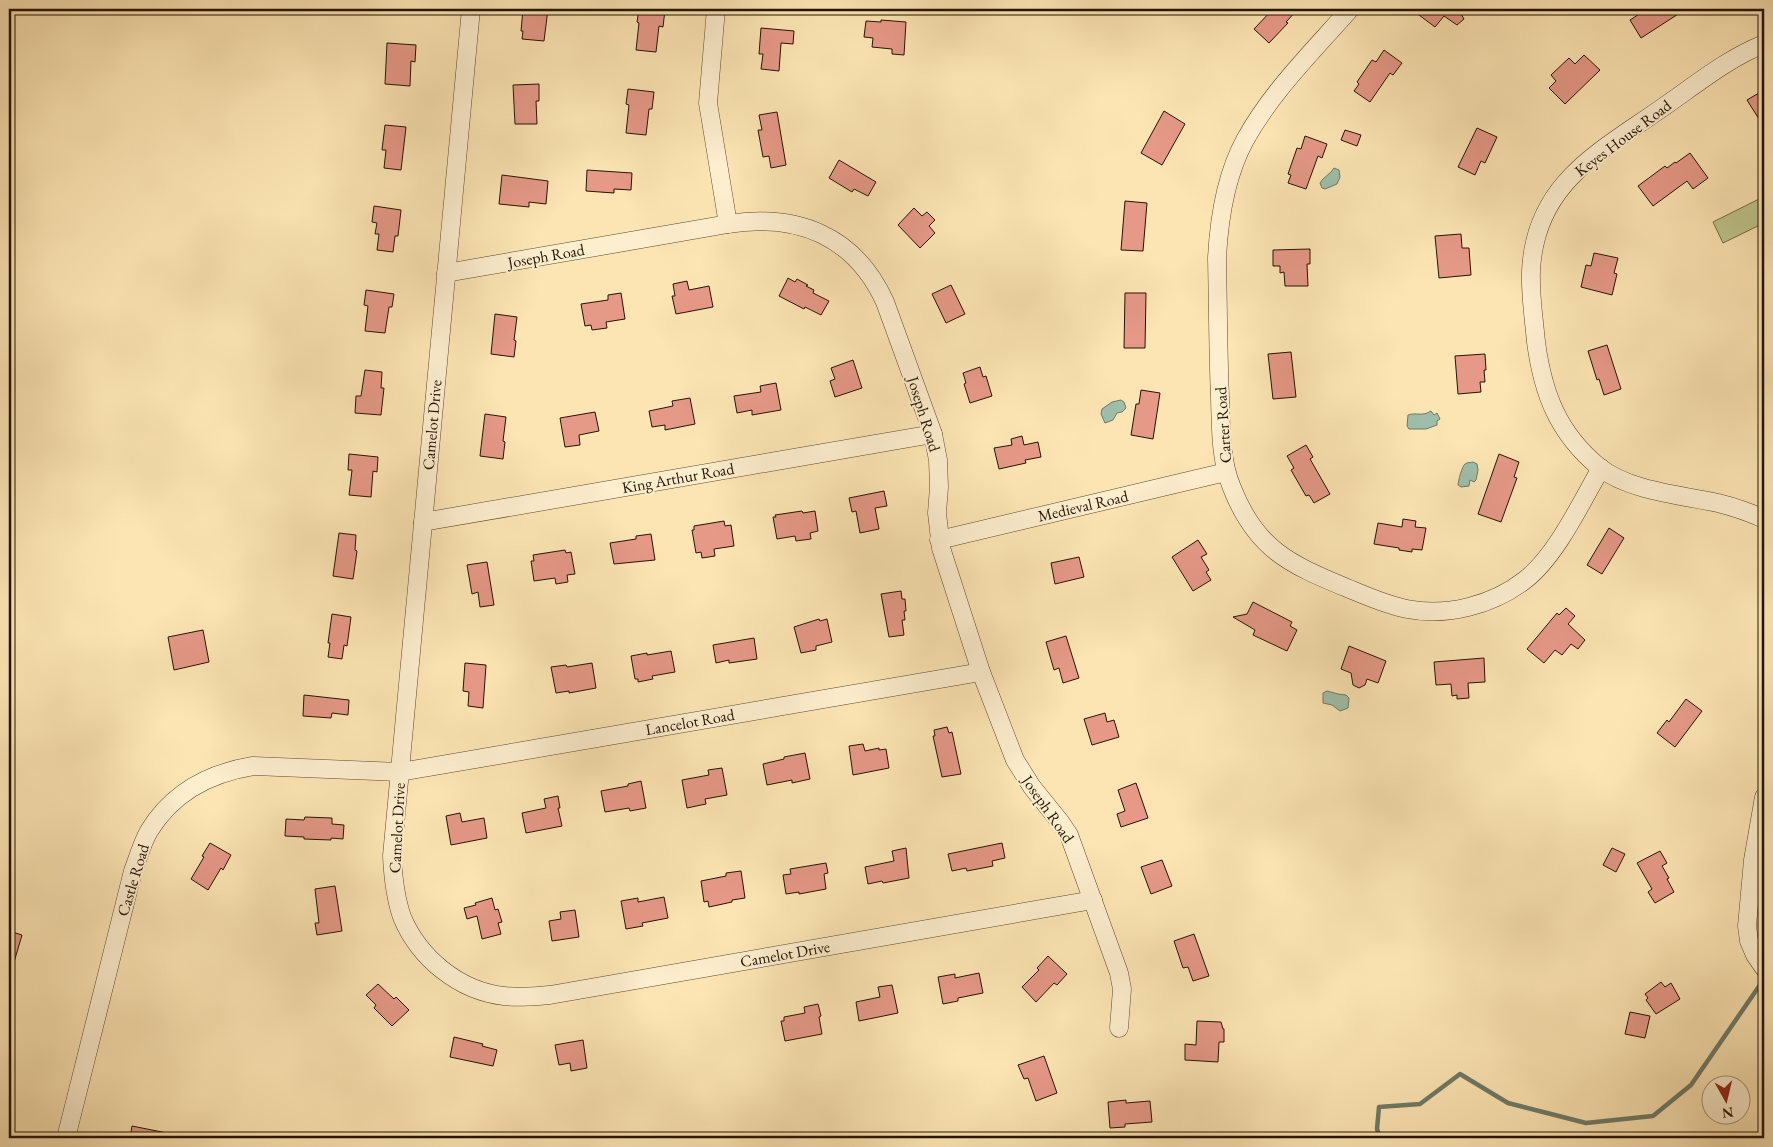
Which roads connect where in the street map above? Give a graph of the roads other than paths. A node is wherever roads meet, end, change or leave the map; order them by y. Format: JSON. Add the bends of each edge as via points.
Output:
{"nodes":[{"id":1,"x":470,"y":9,"type":"edge"},
{"id":2,"x":716,"y":9,"type":"edge"},
{"id":3,"x":1350,"y":9,"type":"edge"},
{"id":4,"x":1764,"y":44,"type":"edge"},
{"id":5,"x":728,"y":224,"type":"junction"},
{"id":6,"x":446,"y":273,"type":"junction"},
{"id":7,"x":933,"y":434,"type":"junction"},
{"id":8,"x":1601,"y":468,"type":"junction"},
{"id":9,"x":1226,"y":472,"type":"junction"},
{"id":10,"x":1764,"y":519,"type":"edge"},
{"id":11,"x":423,"y":522,"type":"junction"},
{"id":12,"x":939,"y":540,"type":"junction"},
{"id":13,"x":981,"y":672,"type":"junction"},
{"id":14,"x":400,"y":772,"type":"junction"},
{"id":15,"x":1764,"y":797,"type":"edge"},
{"id":16,"x":1093,"y":900,"type":"junction"},
{"id":17,"x":1764,"y":968,"type":"edge"},
{"id":18,"x":1119,"y":1028,"type":"dead end"},
{"id":19,"x":66,"y":1138,"type":"edge"}],
"edges":[{"from":1,"to":6,"type":"street","name":"Camelot Drive"},
{"from":2,"to":5,"type":"street","via":[[708,103]]},
{"from":3,"to":9,"type":"street","name":"Carter Road","via":[[1256,123],[1244,142],[1224,199],[1217,258],[1222,442]]},
{"from":4,"to":8,"type":"street","name":"Keyes House Road","via":[[1727,62],[1584,163],[1557,192],[1541,222],[1534,243],[1531,273],[1542,379],[1558,420],[1577,446]]},
{"from":5,"to":6,"type":"street","name":"Joseph Road"},
{"from":5,"to":7,"type":"street","name":"Joseph Road","via":[[764,221],[796,224],[835,240],[853,254],[883,297]]},
{"from":6,"to":11,"type":"street","name":"Camelot Drive"},
{"from":7,"to":11,"type":"street","name":"King Arthur Road"},
{"from":7,"to":12,"type":"street","name":"Joseph Road","via":[[938,460]]},
{"from":8,"to":9,"type":"street","name":"Carter Road","via":[[1549,556],[1525,581],[1481,604],[1434,611],[1384,603],[1291,563],[1247,520]]},
{"from":8,"to":10,"type":"street","name":"Keyes House Road","via":[[1649,489],[1735,508]]},
{"from":9,"to":12,"type":"street","name":"Medieval Road"},
{"from":11,"to":14,"type":"street","name":"Camelot Drive"},
{"from":12,"to":13,"type":"street","name":"Joseph Road"},
{"from":13,"to":14,"type":"street","name":"Lancelot Road"},
{"from":13,"to":16,"type":"street","name":"Joseph Road","via":[[1014,760],[1069,835]]},
{"from":14,"to":16,"type":"street","name":"Camelot Drive","via":[[392,856],[394,887],[402,916],[424,952],[436,964],[473,988],[504,996],[550,995]]},
{"from":14,"to":19,"type":"street","name":"Castle Road","via":[[253,766],[232,769],[192,786],[161,814],[148,832],[133,870]]},
{"from":15,"to":17,"type":"street","via":[[1753,860],[1747,926],[1749,941]]},
{"from":16,"to":18,"type":"street","name":"Joseph Road","via":[[1121,981]]}]}
